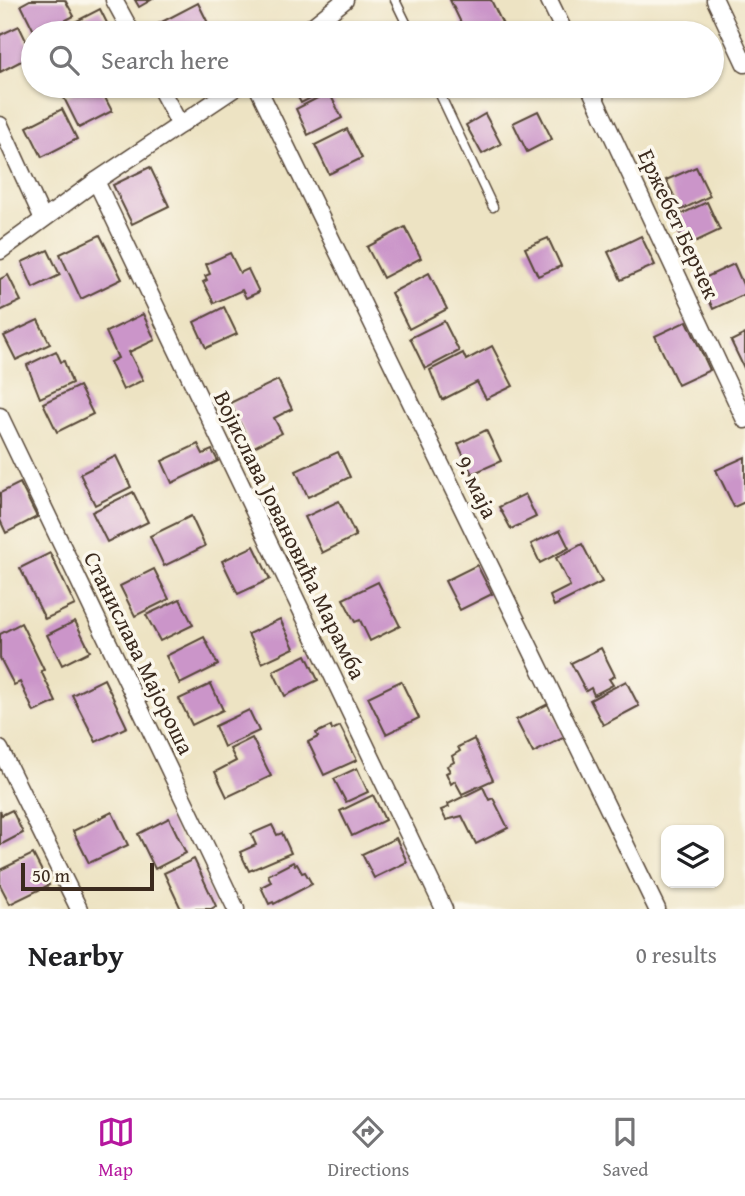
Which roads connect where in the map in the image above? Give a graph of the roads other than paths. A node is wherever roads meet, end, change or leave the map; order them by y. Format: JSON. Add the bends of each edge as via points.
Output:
{"nodes":[{"id":1,"x":114,"y":0,"type":"edge"},
{"id":2,"x":345,"y":0,"type":"edge"},
{"id":3,"x":395,"y":0,"type":"edge"},
{"id":4,"x":550,"y":0,"type":"edge"},
{"id":5,"x":715,"y":0,"type":"edge"},
{"id":6,"x":125,"y":21,"type":"edge"},
{"id":7,"x":319,"y":21,"type":"edge"},
{"id":8,"x":405,"y":21,"type":"edge"},
{"id":9,"x":560,"y":21,"type":"edge"},
{"id":10,"x":745,"y":64,"type":"edge"},
{"id":11,"x":165,"y":98,"type":"edge"},
{"id":12,"x":220,"y":98,"type":"edge"},
{"id":13,"x":263,"y":98,"type":"edge"},
{"id":14,"x":442,"y":98,"type":"edge"},
{"id":15,"x":595,"y":98,"type":"edge"},
{"id":16,"x":0,"y":125,"type":"edge"},
{"id":17,"x":180,"y":125,"type":"junction"},
{"id":18,"x":96,"y":181,"type":"junction"},
{"id":19,"x":493,"y":207,"type":"dead end"},
{"id":20,"x":43,"y":219,"type":"junction"},
{"id":21,"x":0,"y":251,"type":"edge"},
{"id":22,"x":0,"y":416,"type":"edge"},
{"id":23,"x":745,"y":421,"type":"edge"},
{"id":24,"x":0,"y":749,"type":"edge"},
{"id":25,"x":79,"y":909,"type":"edge"},
{"id":26,"x":236,"y":909,"type":"edge"},
{"id":27,"x":444,"y":909,"type":"edge"},
{"id":28,"x":657,"y":909,"type":"edge"}],
"edges":[{"from":1,"to":6,"type":"street"},
{"from":2,"to":7,"type":"street"},
{"from":3,"to":8,"type":"lane"},
{"from":4,"to":9,"type":"street"},
{"from":5,"to":10,"type":"street"},
{"from":11,"to":17,"type":"street"},
{"from":12,"to":17,"type":"street"},
{"from":13,"to":28,"type":"street","name":"9. маја"},
{"from":14,"to":19,"type":"lane"},
{"from":15,"to":23,"type":"street","name":"Ержебет Берчек"},
{"from":16,"to":20,"type":"street"},
{"from":17,"to":18,"type":"street"},
{"from":18,"to":20,"type":"street"},
{"from":18,"to":27,"type":"street","name":"Војислава Јовановића Марамба"},
{"from":20,"to":21,"type":"street"},
{"from":22,"to":26,"type":"street","name":"Станислава Мајороша"},
{"from":24,"to":25,"type":"street"}]}
